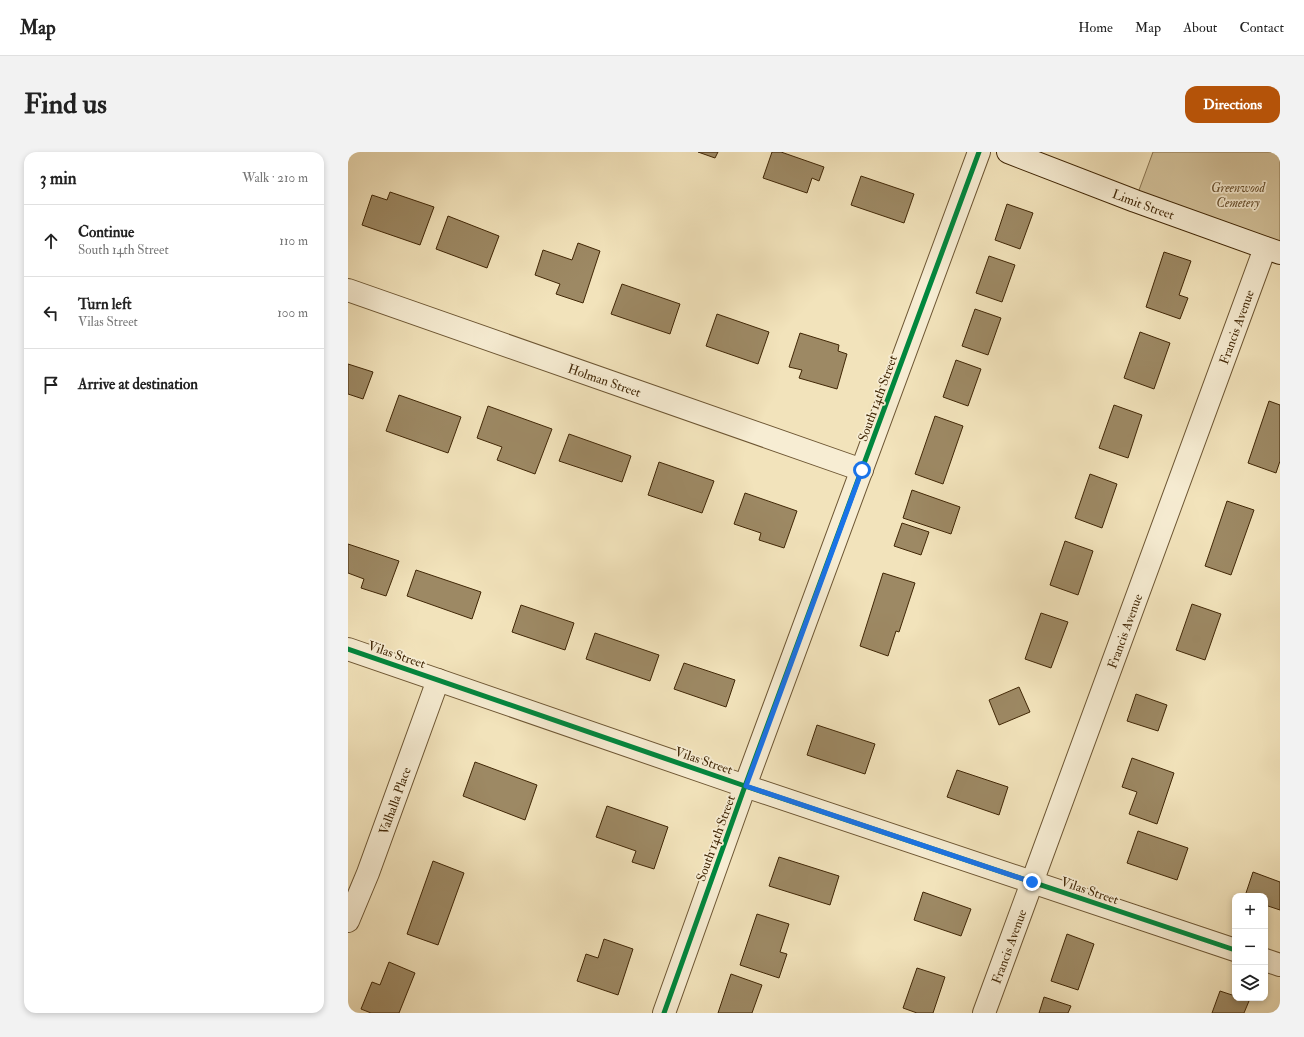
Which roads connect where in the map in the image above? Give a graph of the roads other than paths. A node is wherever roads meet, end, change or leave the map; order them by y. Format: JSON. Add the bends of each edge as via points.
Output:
{"nodes":[{"id":1,"x":979,"y":152,"type":"edge"},
{"id":2,"x":1008,"y":152,"type":"edge"},
{"id":3,"x":1273,"y":251,"type":"edge"},
{"id":4,"x":348,"y":290,"type":"edge"},
{"id":5,"x":862,"y":470,"type":"junction"},
{"id":6,"x":348,"y":649,"type":"edge"},
{"id":7,"x":438,"y":680,"type":"junction"},
{"id":8,"x":746,"y":786,"type":"junction"},
{"id":9,"x":1032,"y":882,"type":"junction"},
{"id":10,"x":348,"y":921,"type":"edge"},
{"id":11,"x":1232,"y":949,"type":"edge"},
{"id":12,"x":1268,"y":961,"type":"edge"},
{"id":13,"x":1280,"y":965,"type":"edge"},
{"id":14,"x":664,"y":1013,"type":"edge"},
{"id":15,"x":984,"y":1013,"type":"edge"}],
"edges":[{"from":1,"to":5,"type":"street","name":"South 14th Street"},
{"from":2,"to":3,"type":"street","name":"Limit Street"},
{"from":3,"to":9,"type":"street","name":"Francis Avenue"},
{"from":4,"to":5,"type":"street","name":"Holman Street"},
{"from":5,"to":8,"type":"street","name":"South 14th Street"},
{"from":6,"to":7,"type":"street","name":"Vilas Street"},
{"from":7,"to":8,"type":"street","name":"Vilas Street"},
{"from":7,"to":10,"type":"street","name":"Valhalla Place"},
{"from":8,"to":9,"type":"street","name":"Vilas Street"},
{"from":8,"to":14,"type":"street","name":"South 14th Street"},
{"from":9,"to":11,"type":"street","name":"Vilas Street"},
{"from":9,"to":15,"type":"street","name":"Francis Avenue"},
{"from":12,"to":13,"type":"street"}]}
